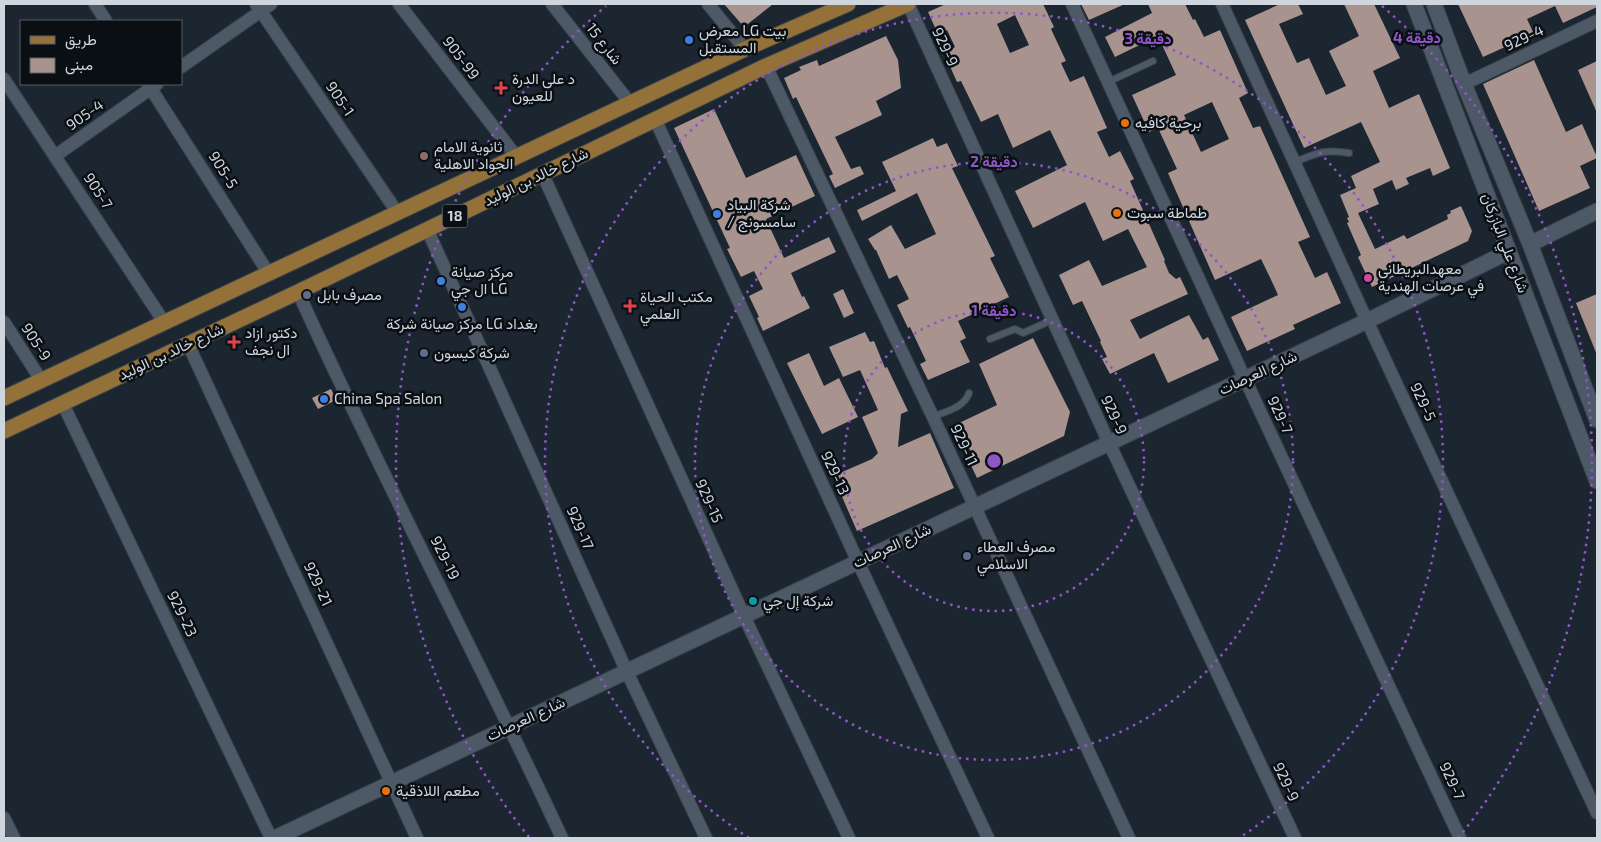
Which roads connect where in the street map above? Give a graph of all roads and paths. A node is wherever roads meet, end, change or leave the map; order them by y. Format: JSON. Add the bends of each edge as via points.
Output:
{"nodes":[{"id":1,"x":95,"y":4,"type":"edge"},
{"id":2,"x":399,"y":4,"type":"edge"},
{"id":3,"x":552,"y":4,"type":"edge"},
{"id":4,"x":708,"y":4,"type":"edge"},
{"id":5,"x":908,"y":4,"type":"edge"},
{"id":6,"x":1072,"y":4,"type":"edge"},
{"id":7,"x":1222,"y":4,"type":"edge"},
{"id":8,"x":1414,"y":4,"type":"edge"},
{"id":9,"x":1434,"y":4,"type":"edge"},
{"id":10,"x":844,"y":5,"type":"edge"},
{"id":11,"x":263,"y":6,"type":"edge"},
{"id":12,"x":105,"y":20,"type":"edge"},
{"id":13,"x":1597,"y":21,"type":"edge"},
{"id":14,"x":745,"y":49,"type":"junction"},
{"id":15,"x":1153,"y":61,"type":"dead end"},
{"id":16,"x":182,"y":66,"type":"edge"},
{"id":17,"x":766,"y":66,"type":"junction"},
{"id":18,"x":4,"y":79,"type":"edge"},
{"id":19,"x":1108,"y":82,"type":"junction"},
{"id":20,"x":1464,"y":84,"type":"junction"},
{"id":21,"x":152,"y":85,"type":"edge"},
{"id":22,"x":630,"y":103,"type":"junction"},
{"id":23,"x":655,"y":119,"type":"junction"},
{"id":24,"x":1348,"y":153,"type":"dead end"},
{"id":25,"x":55,"y":156,"type":"junction"},
{"id":26,"x":516,"y":156,"type":"junction"},
{"id":27,"x":1295,"y":162,"type":"junction"},
{"id":28,"x":543,"y":175,"type":"junction"},
{"id":29,"x":1597,"y":211,"type":"edge"},
{"id":30,"x":397,"y":212,"type":"junction"},
{"id":31,"x":428,"y":229,"type":"junction"},
{"id":32,"x":1530,"y":244,"type":"junction"},
{"id":33,"x":1508,"y":252,"type":"junction"},
{"id":34,"x":269,"y":274,"type":"junction"},
{"id":35,"x":298,"y":292,"type":"junction"},
{"id":36,"x":1052,"y":320,"type":"junction"},
{"id":37,"x":1367,"y":321,"type":"junction"},
{"id":38,"x":4,"y":322,"type":"edge"},
{"id":39,"x":164,"y":322,"type":"junction"},
{"id":40,"x":990,"y":339,"type":"dead end"},
{"id":41,"x":188,"y":344,"type":"junction"},
{"id":42,"x":1245,"y":379,"type":"junction"},
{"id":43,"x":41,"y":380,"type":"junction"},
{"id":44,"x":969,"y":393,"type":"dead end"},
{"id":45,"x":4,"y":398,"type":"edge"},
{"id":46,"x":63,"y":404,"type":"junction"},
{"id":47,"x":933,"y":417,"type":"junction"},
{"id":48,"x":1597,"y":420,"type":"edge"},
{"id":49,"x":4,"y":431,"type":"edge"},
{"id":50,"x":1109,"y":443,"type":"junction"},
{"id":51,"x":1597,"y":481,"type":"edge"},
{"id":52,"x":974,"y":507,"type":"junction"},
{"id":53,"x":858,"y":562,"type":"junction"},
{"id":54,"x":744,"y":616,"type":"junction"},
{"id":55,"x":627,"y":672,"type":"junction"},
{"id":56,"x":510,"y":727,"type":"junction"},
{"id":57,"x":391,"y":783,"type":"junction"},
{"id":58,"x":1597,"y":813,"type":"edge"},
{"id":59,"x":4,"y":818,"type":"edge"},
{"id":60,"x":14,"y":838,"type":"edge"},
{"id":61,"x":273,"y":838,"type":"edge"},
{"id":62,"x":417,"y":838,"type":"edge"},
{"id":63,"x":562,"y":838,"type":"edge"},
{"id":64,"x":706,"y":838,"type":"edge"},
{"id":65,"x":849,"y":838,"type":"edge"},
{"id":66,"x":988,"y":838,"type":"edge"},
{"id":67,"x":1129,"y":838,"type":"edge"},
{"id":68,"x":1295,"y":838,"type":"edge"},
{"id":69,"x":1460,"y":838,"type":"edge"}],
"edges":[{"from":1,"to":12,"type":"street"},
{"from":2,"to":26,"type":"street","name":"905-99"},
{"from":3,"to":22,"type":"street","name":"شارع 15"},
{"from":4,"to":14,"type":"street"},
{"from":5,"to":17,"type":"main road","name":"شارع خالد بن الوليد","number":"18"},
{"from":5,"to":36,"type":"street","name":"929-9"},
{"from":6,"to":19,"type":"street","name":"929-7"},
{"from":7,"to":27,"type":"street","name":"929-5"},
{"from":8,"to":33,"type":"street","name":"شارع علي البازركان"},
{"from":9,"to":20,"type":"street","name":"شارع علي البازركان"},
{"from":10,"to":14,"type":"main road","name":"شارع خالد بن الوليد","number":"18"},
{"from":11,"to":16,"type":"street"},
{"from":11,"to":30,"type":"street","name":"905-1"},
{"from":13,"to":20,"type":"street","name":"929-4"},
{"from":14,"to":22,"type":"main road","name":"شارع خالد بن الوليد","number":"18"},
{"from":15,"to":19,"type":"lane"},
{"from":17,"to":23,"type":"main road","name":"شارع خالد بن الوليد","number":"18"},
{"from":17,"to":47,"type":"street","name":"929-11"},
{"from":18,"to":25,"type":"street","name":"905-7"},
{"from":19,"to":42,"type":"street","name":"929-7"},
{"from":20,"to":32,"type":"street","name":"شارع علي البازركان"},
{"from":21,"to":25,"type":"street","name":"905-4"},
{"from":21,"to":34,"type":"street","name":"905-5"},
{"from":22,"to":26,"type":"main road","name":"شارع خالد بن الوليد","number":"18"},
{"from":23,"to":28,"type":"main road","name":"شارع خالد بن الوليد","number":"18"},
{"from":23,"to":53,"type":"street","name":"929-13"},
{"from":24,"to":27,"type":"lane","via":[[1324,151]]},
{"from":25,"to":39,"type":"street","name":"905-7"},
{"from":26,"to":30,"type":"main road","name":"شارع خالد بن الوليد","number":"18"},
{"from":27,"to":37,"type":"street","name":"929-5"},
{"from":28,"to":31,"type":"main road","name":"شارع خالد بن الوليد","number":"18"},
{"from":28,"to":54,"type":"street","name":"929-15"},
{"from":29,"to":32,"type":"street"},
{"from":30,"to":34,"type":"main road","name":"شارع خالد بن الوليد","number":"18"},
{"from":31,"to":35,"type":"main road","name":"شارع خالد بن الوليد","number":"18"},
{"from":31,"to":55,"type":"street","name":"929-17"},
{"from":32,"to":48,"type":"street","name":"شارع علي البازركان"},
{"from":33,"to":37,"type":"street","name":"شارع العرصات"},
{"from":33,"to":51,"type":"street","name":"شارع علي البازركان"},
{"from":34,"to":39,"type":"main road","name":"شارع خالد بن الوليد","number":"18"},
{"from":35,"to":41,"type":"main road","name":"شارع خالد بن الوليد","number":"18"},
{"from":35,"to":56,"type":"street","name":"929-19","via":[[333,370]]},
{"from":36,"to":40,"type":"lane","via":[[1024,333],[1016,329]]},
{"from":36,"to":50,"type":"street","name":"929-9"},
{"from":37,"to":42,"type":"street","name":"شارع العرصات"},
{"from":37,"to":58,"type":"street","name":"929-5"},
{"from":38,"to":43,"type":"street","name":"905-9"},
{"from":39,"to":43,"type":"main road","name":"شارع خالد بن الوليد","number":"18"},
{"from":41,"to":46,"type":"main road","name":"شارع خالد بن الوليد","number":"18"},
{"from":41,"to":57,"type":"street","name":"929-21"},
{"from":42,"to":50,"type":"street","name":"شارع العرصات"},
{"from":42,"to":69,"type":"street","name":"929-7"},
{"from":43,"to":45,"type":"main road","name":"شارع خالد بن الوليد","number":"18"},
{"from":44,"to":47,"type":"lane","via":[[958,406]]},
{"from":46,"to":49,"type":"main road","name":"شارع خالد بن الوليد","number":"18"},
{"from":46,"to":61,"type":"street","name":"929-23"},
{"from":47,"to":52,"type":"street","name":"929-11"},
{"from":50,"to":52,"type":"street","name":"شارع العرصات"},
{"from":50,"to":68,"type":"street","name":"929-9"},
{"from":52,"to":53,"type":"street","name":"شارع العرصات"},
{"from":52,"to":67,"type":"street","name":"929-11"},
{"from":53,"to":54,"type":"street","name":"شارع العرصات"},
{"from":53,"to":66,"type":"street","name":"929-13"},
{"from":54,"to":55,"type":"street","name":"شارع العرصات"},
{"from":54,"to":65,"type":"street","name":"929-15"},
{"from":55,"to":56,"type":"street","name":"شارع العرصات"},
{"from":55,"to":64,"type":"street","name":"929-17"},
{"from":56,"to":57,"type":"street","name":"شارع العرصات"},
{"from":56,"to":63,"type":"street","name":"929-19"},
{"from":57,"to":61,"type":"street","name":"شارع العرصات"},
{"from":57,"to":62,"type":"street","name":"929-21"},
{"from":59,"to":60,"type":"street"}]}
